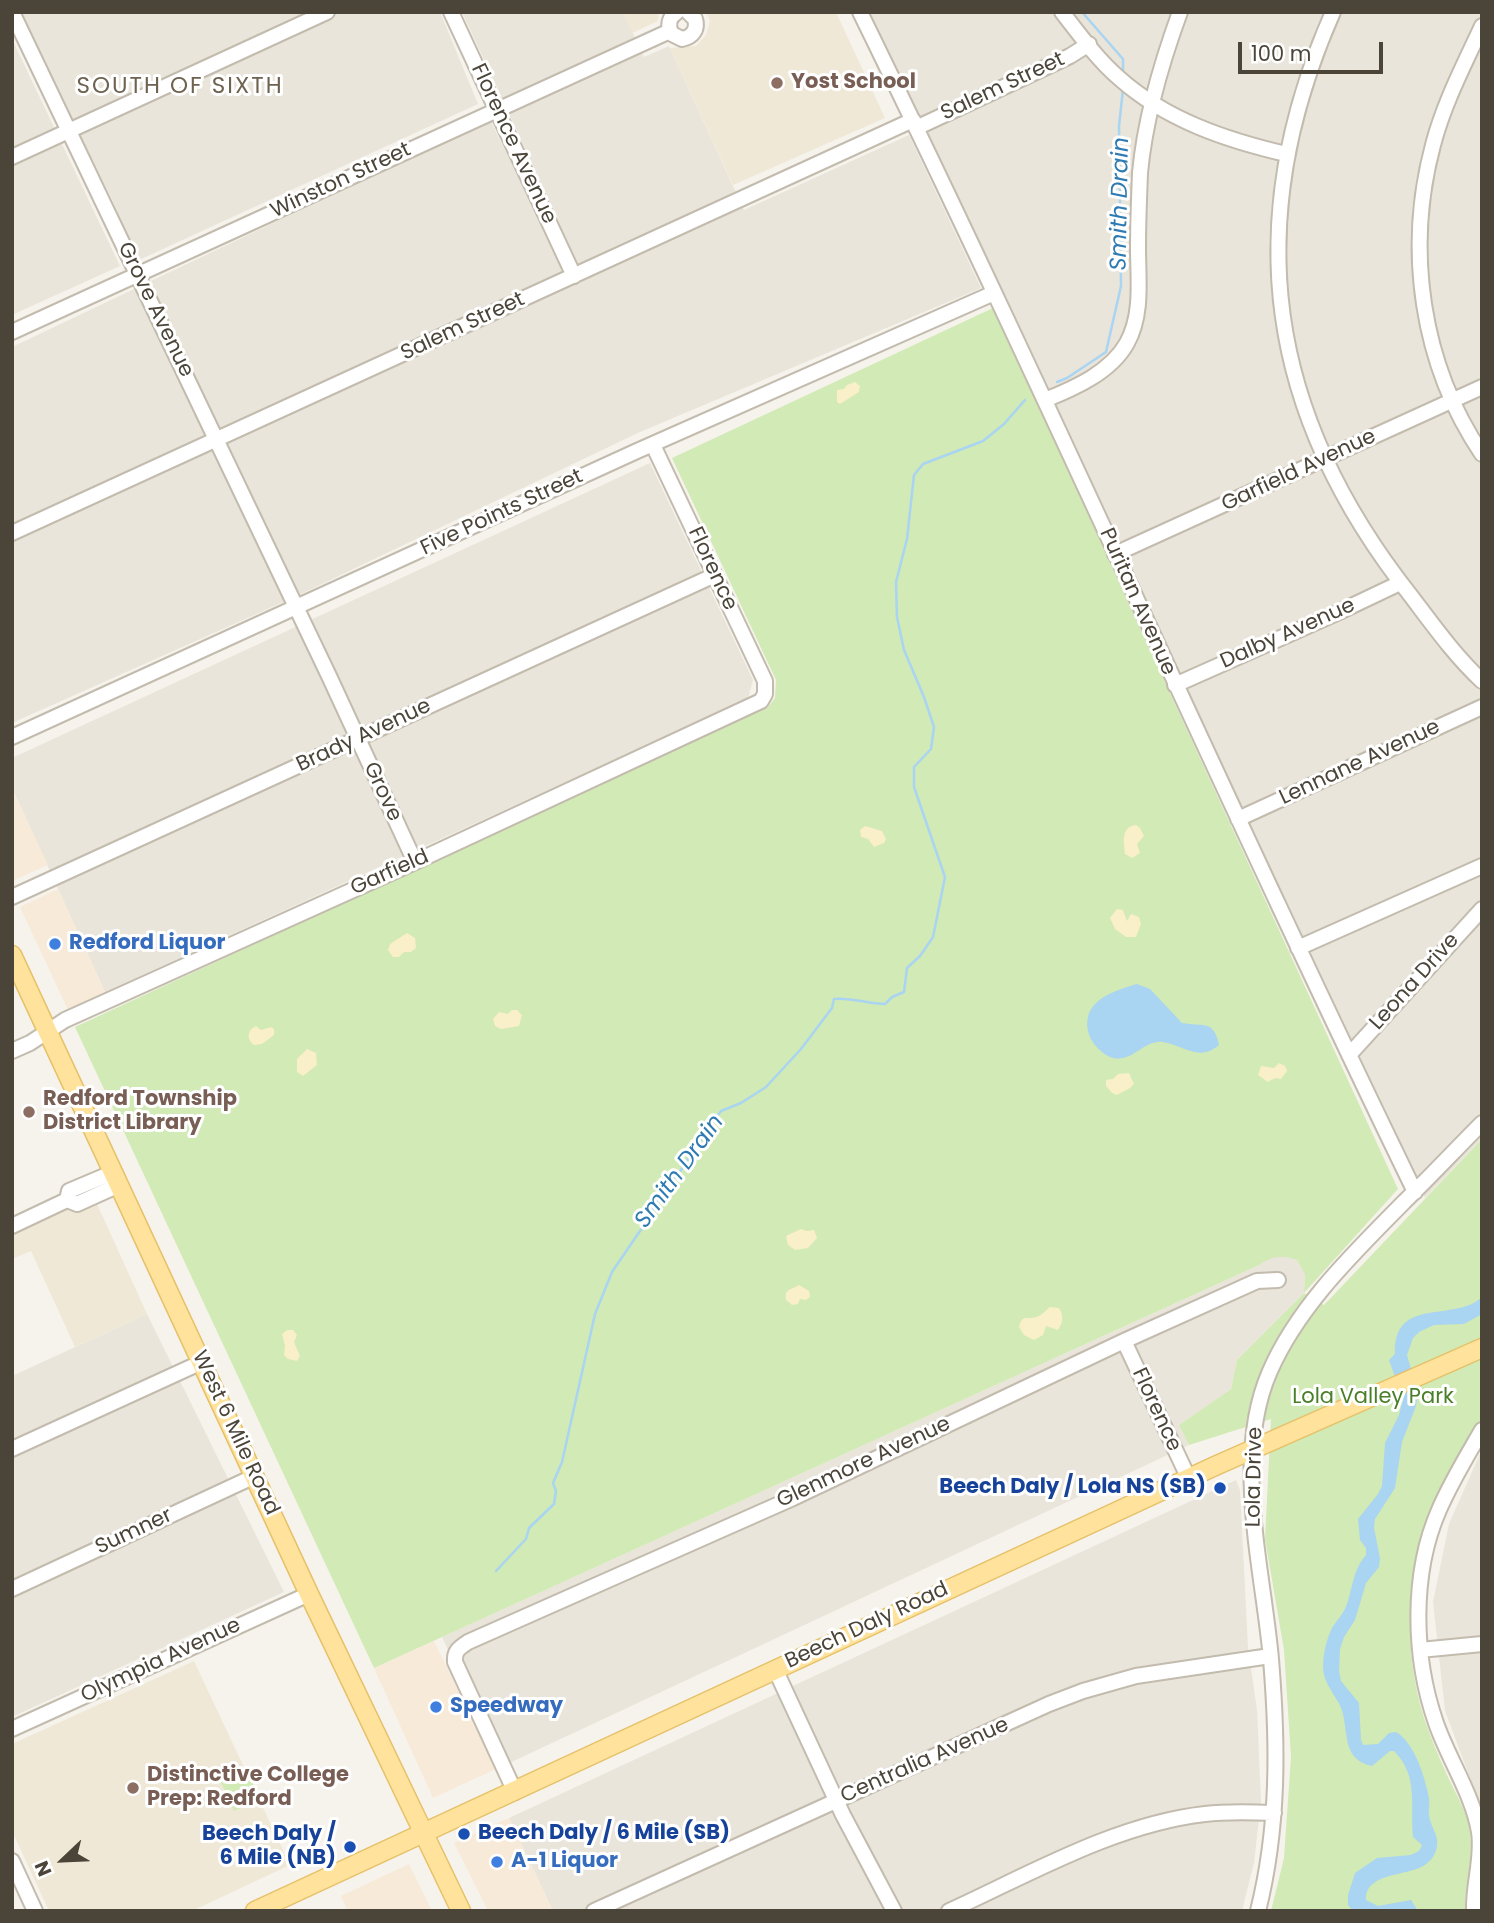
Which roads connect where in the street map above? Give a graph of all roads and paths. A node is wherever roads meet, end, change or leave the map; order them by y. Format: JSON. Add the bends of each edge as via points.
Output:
{"nodes":[{"id":1,"x":12,"y":12,"type":"edge"},
{"id":2,"x":327,"y":12,"type":"edge"},
{"id":3,"x":451,"y":12,"type":"edge"},
{"id":4,"x":677,"y":12,"type":"edge"},
{"id":5,"x":688,"y":12,"type":"edge"},
{"id":6,"x":860,"y":12,"type":"edge"},
{"id":7,"x":1062,"y":12,"type":"edge"},
{"id":8,"x":1181,"y":12,"type":"edge"},
{"id":9,"x":1333,"y":12,"type":"edge"},
{"id":10,"x":1482,"y":26,"type":"edge"},
{"id":11,"x":670,"y":31,"type":"junction"},
{"id":12,"x":1089,"y":44,"type":"junction"},
{"id":13,"x":1152,"y":102,"type":"junction"},
{"id":14,"x":496,"y":110,"type":"junction"},
{"id":15,"x":915,"y":124,"type":"junction"},
{"id":16,"x":69,"y":131,"type":"junction"},
{"id":17,"x":1286,"y":154,"type":"junction"},
{"id":18,"x":12,"y":158,"type":"edge"},
{"id":19,"x":137,"y":274,"type":"junction"},
{"id":20,"x":574,"y":276,"type":"junction"},
{"id":21,"x":995,"y":293,"type":"junction"},
{"id":22,"x":12,"y":332,"type":"edge"},
{"id":23,"x":1482,"y":387,"type":"edge"},
{"id":24,"x":1045,"y":400,"type":"junction"},
{"id":25,"x":1452,"y":400,"type":"junction"},
{"id":26,"x":217,"y":440,"type":"junction"},
{"id":27,"x":653,"y":445,"type":"junction"},
{"id":28,"x":1482,"y":454,"type":"edge"},
{"id":29,"x":1324,"y":459,"type":"junction"},
{"id":30,"x":12,"y":533,"type":"edge"},
{"id":31,"x":1115,"y":554,"type":"junction"},
{"id":32,"x":715,"y":575,"type":"junction"},
{"id":33,"x":1400,"y":583,"type":"junction"},
{"id":34,"x":296,"y":608,"type":"junction"},
{"id":35,"x":1482,"y":681,"type":"edge"},
{"id":36,"x":1175,"y":685,"type":"junction"},
{"id":37,"x":765,"y":694,"type":"joint"},
{"id":38,"x":1482,"y":707,"type":"edge"},
{"id":39,"x":12,"y":737,"type":"edge"},
{"id":40,"x":358,"y":739,"type":"junction"},
{"id":41,"x":1238,"y":819,"type":"junction"},
{"id":42,"x":415,"y":862,"type":"junction"},
{"id":43,"x":1482,"y":866,"type":"edge"},
{"id":44,"x":12,"y":897,"type":"edge"},
{"id":45,"x":1482,"y":909,"type":"edge"},
{"id":46,"x":1298,"y":948,"type":"junction"},
{"id":47,"x":12,"y":955,"type":"edge"},
{"id":48,"x":48,"y":1030,"type":"junction"},
{"id":49,"x":12,"y":1051,"type":"edge"},
{"id":50,"x":1349,"y":1055,"type":"junction"},
{"id":51,"x":1482,"y":1122,"type":"edge"},
{"id":52,"x":116,"y":1178,"type":"junction"},
{"id":53,"x":1415,"y":1192,"type":"junction"},
{"id":54,"x":12,"y":1226,"type":"edge"},
{"id":55,"x":1279,"y":1280,"type":"dead end"},
{"id":56,"x":1124,"y":1341,"type":"junction"},
{"id":57,"x":1482,"y":1348,"type":"edge"},
{"id":58,"x":202,"y":1362,"type":"junction"},
{"id":59,"x":1482,"y":1430,"type":"edge"},
{"id":60,"x":12,"y":1449,"type":"edge"},
{"id":61,"x":1253,"y":1450,"type":"junction"},
{"id":62,"x":256,"y":1476,"type":"junction"},
{"id":63,"x":1189,"y":1479,"type":"junction"},
{"id":64,"x":12,"y":1589,"type":"edge"},
{"id":65,"x":309,"y":1594,"type":"junction"},
{"id":66,"x":1482,"y":1644,"type":"edge"},
{"id":67,"x":1420,"y":1650,"type":"junction"},
{"id":68,"x":1270,"y":1656,"type":"junction"},
{"id":69,"x":775,"y":1669,"type":"junction"},
{"id":70,"x":12,"y":1729,"type":"edge"},
{"id":71,"x":515,"y":1791,"type":"junction"},
{"id":72,"x":836,"y":1801,"type":"junction"},
{"id":73,"x":1478,"y":1808,"type":"edge"},
{"id":74,"x":1275,"y":1813,"type":"junction"},
{"id":75,"x":423,"y":1834,"type":"junction"},
{"id":76,"x":13,"y":1865,"type":"edge"},
{"id":77,"x":35,"y":1911,"type":"edge"},
{"id":78,"x":255,"y":1911,"type":"edge"},
{"id":79,"x":461,"y":1911,"type":"edge"},
{"id":80,"x":594,"y":1911,"type":"edge"},
{"id":81,"x":894,"y":1911,"type":"edge"},
{"id":82,"x":949,"y":1911,"type":"edge"},
{"id":83,"x":1258,"y":1911,"type":"edge"},
{"id":84,"x":1474,"y":1911,"type":"edge"}],
"edges":[{"from":1,"to":16,"type":"street","name":"Grove Avenue"},
{"from":2,"to":16,"type":"street"},
{"from":3,"to":14,"type":"street","name":"Florence Avenue"},
{"from":4,"to":11,"type":"street","via":[[669,21]]},
{"from":5,"to":11,"type":"street","name":"Winston Street","via":[[696,24],[691,36],[678,38]]},
{"from":6,"to":15,"type":"street","name":"Puritan Avenue"},
{"from":7,"to":12,"type":"street"},
{"from":8,"to":13,"type":"street"},
{"from":9,"to":17,"type":"street","via":[[1299,100]]},
{"from":10,"to":25,"type":"street","via":[[1442,116],[1421,208],[1425,309]]},
{"from":11,"to":14,"type":"street","name":"Winston Street"},
{"from":12,"to":13,"type":"street","via":[[1118,78]]},
{"from":12,"to":15,"type":"street","name":"Salem Street"},
{"from":13,"to":17,"type":"street","via":[[1219,136]]},
{"from":13,"to":24,"type":"street","via":[[1140,171],[1138,302],[1132,332],[1107,367]]},
{"from":14,"to":19,"type":"street","name":"Winston Street"},
{"from":14,"to":20,"type":"street","name":"Florence Avenue"},
{"from":15,"to":20,"type":"street","name":"Salem Street"},
{"from":15,"to":21,"type":"street","name":"Puritan Avenue"},
{"from":16,"to":18,"type":"street"},
{"from":16,"to":19,"type":"street","name":"Grove Avenue"},
{"from":17,"to":29,"type":"street","via":[[1278,236],[1283,317],[1299,392]]},
{"from":19,"to":22,"type":"street","name":"Winston Street"},
{"from":19,"to":26,"type":"street","name":"Grove Avenue"},
{"from":20,"to":26,"type":"street","name":"Salem Street"},
{"from":21,"to":24,"type":"street","name":"Puritan Avenue"},
{"from":21,"to":27,"type":"street","name":"Five Points Street"},
{"from":23,"to":25,"type":"street","name":"Garfield Avenue"},
{"from":24,"to":31,"type":"street","name":"Puritan Avenue"},
{"from":25,"to":28,"type":"street"},
{"from":25,"to":29,"type":"street","name":"Garfield Avenue"},
{"from":26,"to":30,"type":"street","name":"Salem Street"},
{"from":26,"to":34,"type":"street","name":"Grove Avenue"},
{"from":27,"to":32,"type":"street","name":"Florence"},
{"from":27,"to":34,"type":"street","name":"Five Points Street"},
{"from":29,"to":31,"type":"street","name":"Garfield Avenue"},
{"from":29,"to":33,"type":"street","via":[[1359,523]]},
{"from":31,"to":36,"type":"street","name":"Puritan Avenue"},
{"from":32,"to":37,"type":"street","name":"Florence","via":[[765,681]]},
{"from":32,"to":40,"type":"street","name":"Brady Avenue"},
{"from":33,"to":35,"type":"street"},
{"from":33,"to":36,"type":"street","name":"Dalby Avenue"},
{"from":34,"to":39,"type":"street","name":"Five Points Street"},
{"from":34,"to":40,"type":"street","name":"Grove"},
{"from":36,"to":41,"type":"street","name":"Puritan Avenue"},
{"from":37,"to":42,"type":"street","name":"Garfield","via":[[755,706]]},
{"from":38,"to":41,"type":"street","name":"Lennane Avenue"},
{"from":40,"to":42,"type":"street","name":"Grove"},
{"from":40,"to":44,"type":"street","name":"Brady Avenue"},
{"from":41,"to":46,"type":"street","name":"Puritan Avenue"},
{"from":42,"to":48,"type":"street","name":"Garfield"},
{"from":43,"to":46,"type":"street"},
{"from":45,"to":50,"type":"street","name":"Leona Drive"},
{"from":46,"to":50,"type":"street","name":"Puritan Avenue"},
{"from":47,"to":48,"type":"main road","name":"West 6 Mile Road"},
{"from":48,"to":49,"type":"street","name":"Garfield"},
{"from":48,"to":52,"type":"main road","name":"West 6 Mile Road"},
{"from":50,"to":53,"type":"street","name":"Puritan Avenue"},
{"from":51,"to":53,"type":"street","name":"Lola Drive"},
{"from":52,"to":54,"type":"street","via":[[69,1191],[67,1200]]},
{"from":52,"to":58,"type":"main road","name":"West 6 Mile Road"},
{"from":53,"to":61,"type":"street","name":"Lola Drive","via":[[1339,1269],[1291,1332],[1259,1402]]},
{"from":55,"to":56,"type":"street","name":"Glenmore Avenue","via":[[1257,1281]]},
{"from":56,"to":63,"type":"street","name":"Florence"},
{"from":56,"to":71,"type":"street","name":"Glenmore Avenue","via":[[458,1648],[459,1672]]},
{"from":57,"to":61,"type":"main road","name":"Beech Daly Road"},
{"from":58,"to":60,"type":"street"},
{"from":58,"to":62,"type":"main road","name":"West 6 Mile Road"},
{"from":59,"to":67,"type":"street","via":[[1433,1526],[1421,1592]]},
{"from":61,"to":63,"type":"main road","name":"Beech Daly Road"},
{"from":61,"to":68,"type":"street","name":"Lola Drive","via":[[1253,1530]]},
{"from":62,"to":64,"type":"street","name":"Sumner"},
{"from":62,"to":65,"type":"main road","name":"West 6 Mile Road"},
{"from":63,"to":69,"type":"main road","name":"Beech Daly Road"},
{"from":65,"to":70,"type":"street","name":"Olympia Avenue"},
{"from":65,"to":75,"type":"main road","name":"West 6 Mile Road"},
{"from":66,"to":67,"type":"street"},
{"from":67,"to":73,"type":"street","via":[[1422,1673],[1446,1752]]},
{"from":68,"to":72,"type":"street","name":"Centralia Avenue","via":[[1136,1676],[1083,1691]]},
{"from":68,"to":74,"type":"street","name":"Lola Drive","via":[[1277,1749]]},
{"from":69,"to":71,"type":"main road","name":"Beech Daly Road"},
{"from":69,"to":72,"type":"street"},
{"from":71,"to":75,"type":"main road","name":"Beech Daly Road"},
{"from":72,"to":80,"type":"street","name":"Centralia Avenue"},
{"from":72,"to":81,"type":"street"},
{"from":73,"to":84,"type":"street","via":[[1481,1848]]},
{"from":74,"to":82,"type":"street","via":[[1204,1814],[1138,1828]]},
{"from":74,"to":83,"type":"street","name":"Lola Drive"},
{"from":75,"to":78,"type":"main road","name":"Beech Daly Road"},
{"from":75,"to":79,"type":"main road","name":"West 6 Mile Road"},
{"from":76,"to":77,"type":"street"}]}
